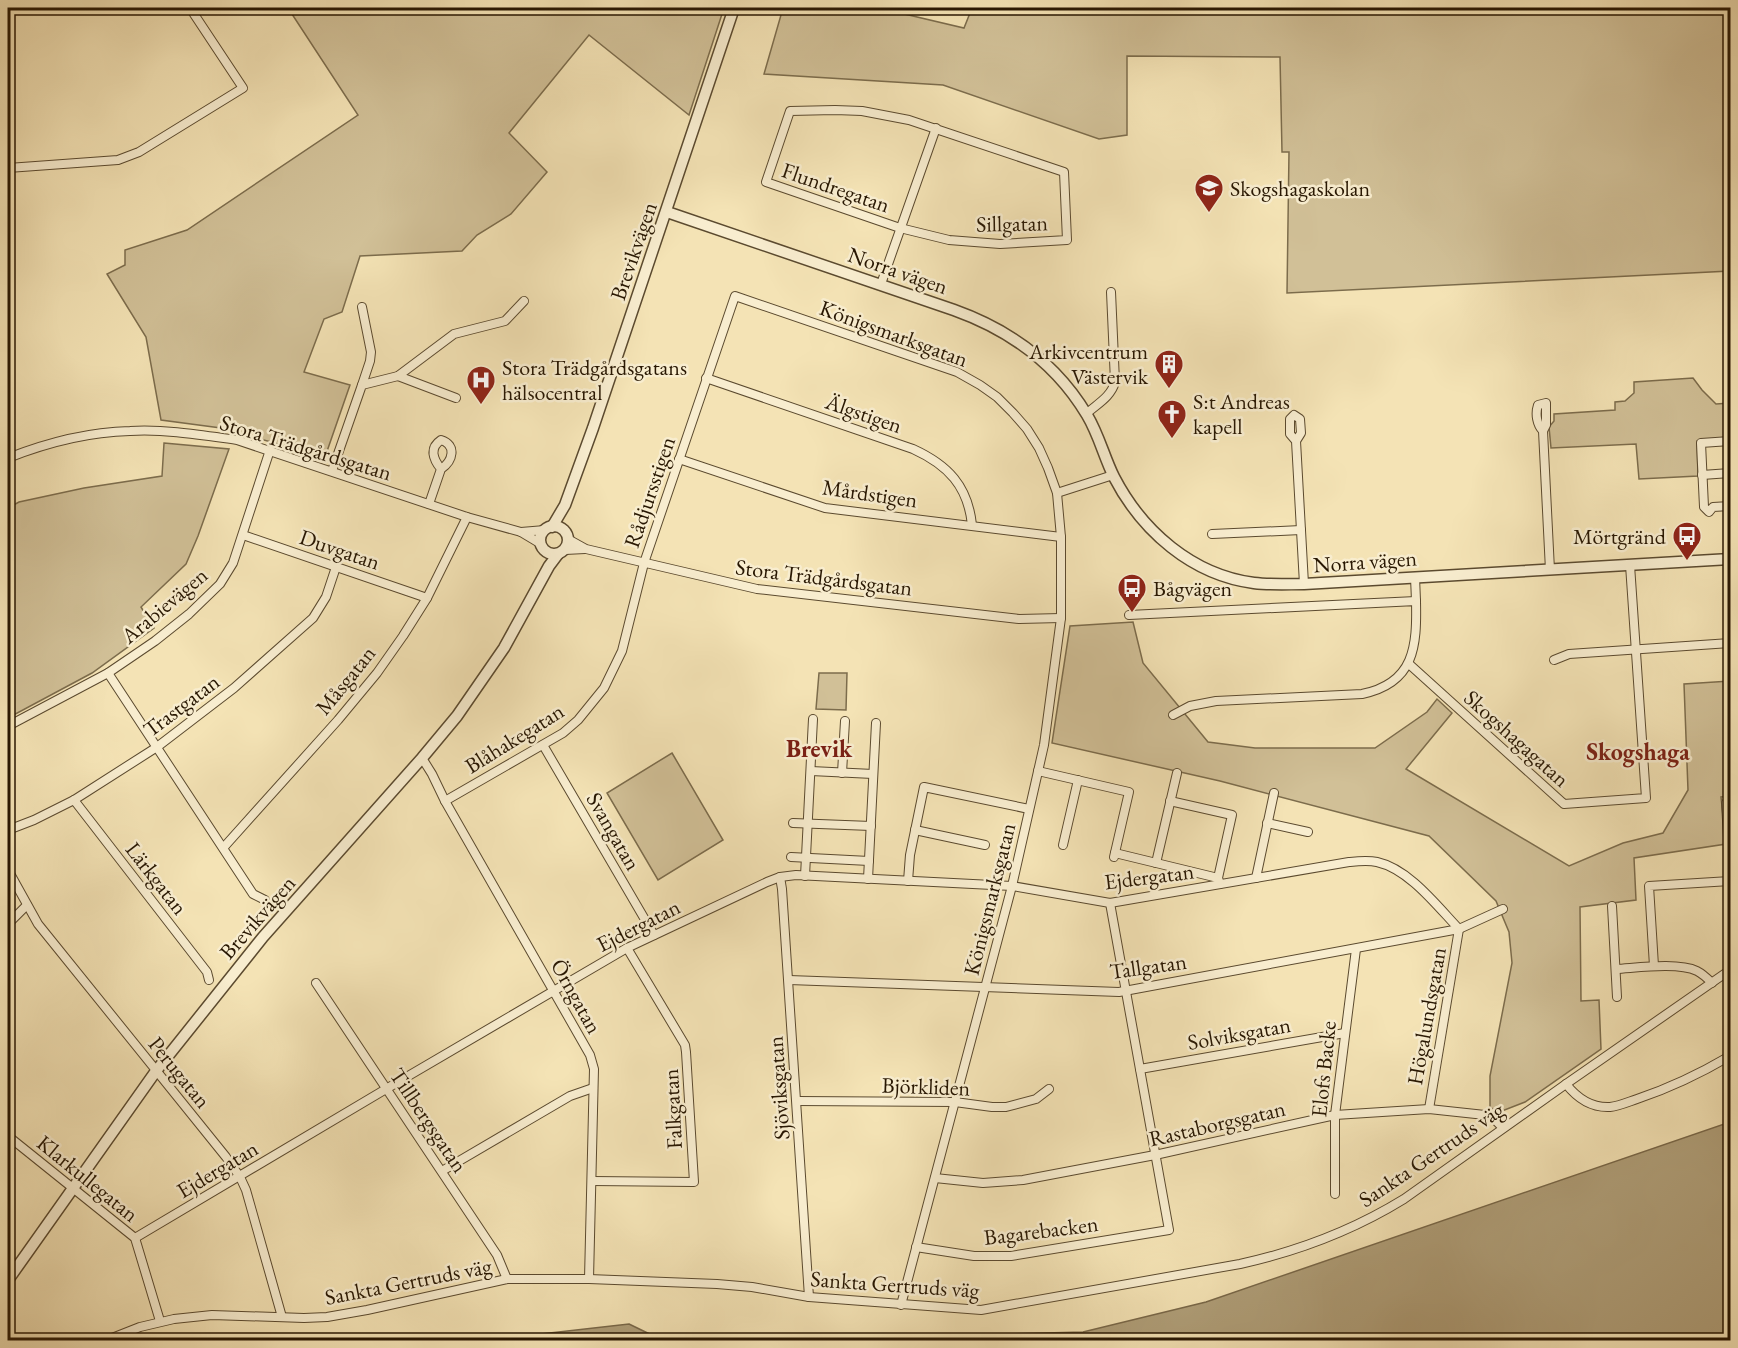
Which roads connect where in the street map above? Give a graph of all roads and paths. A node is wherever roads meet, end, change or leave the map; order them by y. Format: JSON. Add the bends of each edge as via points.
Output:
{"nodes":[{"id":1,"x":190,"y":8,"type":"edge"},
{"id":2,"x":734,"y":8,"type":"edge"},
{"id":3,"x":936,"y":128,"type":"junction"},
{"id":4,"x":8,"y":168,"type":"edge"},
{"id":5,"x":667,"y":212,"type":"junction"},
{"id":6,"x":900,"y":228,"type":"junction"},
{"id":7,"x":881,"y":284,"type":"junction"},
{"id":8,"x":1111,"y":292,"type":"dead end"},
{"id":9,"x":735,"y":296,"type":"joint"},
{"id":10,"x":524,"y":301,"type":"dead end"},
{"id":11,"x":362,"y":307,"type":"dead end"},
{"id":12,"x":398,"y":376,"type":"junction"},
{"id":13,"x":706,"y":378,"type":"junction"},
{"id":14,"x":362,"y":385,"type":"junction"},
{"id":15,"x":456,"y":398,"type":"dead end"},
{"id":16,"x":1086,"y":414,"type":"junction"},
{"id":17,"x":1543,"y":431,"type":"dead end"},
{"id":18,"x":1296,"y":441,"type":"dead end"},
{"id":19,"x":1731,"y":441,"type":"edge"},
{"id":20,"x":270,"y":450,"type":"junction"},
{"id":21,"x":8,"y":458,"type":"edge"},
{"id":22,"x":679,"y":459,"type":"junction"},
{"id":23,"x":441,"y":469,"type":"dead end"},
{"id":24,"x":332,"y":471,"type":"junction"},
{"id":25,"x":1731,"y":473,"type":"edge"},
{"id":26,"x":1702,"y":474,"type":"junction"},
{"id":27,"x":1113,"y":475,"type":"junction"},
{"id":28,"x":1057,"y":494,"type":"junction"},
{"id":29,"x":429,"y":504,"type":"junction"},
{"id":30,"x":566,"y":506,"type":"junction"},
{"id":31,"x":1731,"y":506,"type":"edge"},
{"id":32,"x":467,"y":517,"type":"junction"},
{"id":33,"x":972,"y":525,"type":"junction"},
{"id":34,"x":549,"y":528,"type":"junction"},
{"id":35,"x":1301,"y":530,"type":"junction"},
{"id":36,"x":521,"y":532,"type":"junction"},
{"id":37,"x":1212,"y":534,"type":"dead end"},
{"id":38,"x":243,"y":535,"type":"junction"},
{"id":39,"x":1061,"y":537,"type":"junction"},
{"id":40,"x":564,"y":544,"type":"junction"},
{"id":41,"x":542,"y":546,"type":"junction"},
{"id":42,"x":1731,"y":559,"type":"edge"},
{"id":43,"x":644,"y":563,"type":"junction"},
{"id":44,"x":1630,"y":565,"type":"junction"},
{"id":45,"x":336,"y":567,"type":"junction"},
{"id":46,"x":1550,"y":570,"type":"junction"},
{"id":47,"x":1415,"y":577,"type":"junction"},
{"id":48,"x":540,"y":583,"type":"junction"},
{"id":49,"x":1304,"y":584,"type":"junction"},
{"id":50,"x":427,"y":598,"type":"junction"},
{"id":51,"x":1416,"y":601,"type":"junction"},
{"id":52,"x":1129,"y":615,"type":"dead end"},
{"id":53,"x":1061,"y":618,"type":"junction"},
{"id":54,"x":1731,"y":643,"type":"edge"},
{"id":55,"x":1635,"y":650,"type":"junction"},
{"id":56,"x":1554,"y":660,"type":"dead end"},
{"id":57,"x":1409,"y":664,"type":"junction"},
{"id":58,"x":108,"y":673,"type":"junction"},
{"id":59,"x":1173,"y":715,"type":"dead end"},
{"id":60,"x":813,"y":719,"type":"dead end"},
{"id":61,"x":844,"y":721,"type":"dead end"},
{"id":62,"x":876,"y":723,"type":"dead end"},
{"id":63,"x":8,"y":726,"type":"edge"},
{"id":64,"x":543,"y":745,"type":"junction"},
{"id":65,"x":157,"y":747,"type":"junction"},
{"id":66,"x":422,"y":758,"type":"junction"},
{"id":67,"x":810,"y":771,"type":"junction"},
{"id":68,"x":1038,"y":771,"type":"junction"},
{"id":69,"x":842,"y":773,"type":"junction"},
{"id":70,"x":1177,"y":773,"type":"dead end"},
{"id":71,"x":873,"y":774,"type":"junction"},
{"id":72,"x":1078,"y":780,"type":"junction"},
{"id":73,"x":1274,"y":793,"type":"dead end"},
{"id":74,"x":74,"y":800,"type":"junction"},
{"id":75,"x":445,"y":801,"type":"junction"},
{"id":76,"x":1170,"y":801,"type":"junction"},
{"id":77,"x":1726,"y":803,"type":"dead end"},
{"id":78,"x":1029,"y":809,"type":"junction"},
{"id":79,"x":793,"y":823,"type":"dead end"},
{"id":80,"x":1268,"y":823,"type":"junction"},
{"id":81,"x":808,"y":824,"type":"junction"},
{"id":82,"x":871,"y":826,"type":"junction"},
{"id":83,"x":8,"y":830,"type":"edge"},
{"id":84,"x":915,"y":830,"type":"junction"},
{"id":85,"x":1308,"y":832,"type":"dead end"},
{"id":86,"x":985,"y":845,"type":"dead end"},
{"id":87,"x":1063,"y":846,"type":"dead end"},
{"id":88,"x":224,"y":847,"type":"junction"},
{"id":89,"x":791,"y":856,"type":"dead end"},
{"id":90,"x":806,"y":857,"type":"junction"},
{"id":91,"x":869,"y":861,"type":"junction"},
{"id":92,"x":1156,"y":863,"type":"junction"},
{"id":93,"x":8,"y":870,"type":"edge"},
{"id":94,"x":1731,"y":871,"type":"edge"},
{"id":95,"x":805,"y":876,"type":"junction"},
{"id":96,"x":780,"y":877,"type":"junction"},
{"id":97,"x":1256,"y":878,"type":"junction"},
{"id":98,"x":868,"y":879,"type":"junction"},
{"id":99,"x":908,"y":881,"type":"junction"},
{"id":100,"x":1219,"y":881,"type":"junction"},
{"id":101,"x":1731,"y":881,"type":"edge"},
{"id":102,"x":1012,"y":886,"type":"junction"},
{"id":103,"x":265,"y":900,"type":"dead end"},
{"id":104,"x":1110,"y":903,"type":"junction"},
{"id":105,"x":27,"y":905,"type":"junction"},
{"id":106,"x":1612,"y":906,"type":"dead end"},
{"id":107,"x":1503,"y":909,"type":"dead end"},
{"id":108,"x":8,"y":924,"type":"edge"},
{"id":109,"x":1459,"y":929,"type":"junction"},
{"id":110,"x":654,"y":936,"type":"junction"},
{"id":111,"x":627,"y":948,"type":"junction"},
{"id":112,"x":1356,"y":949,"type":"junction"},
{"id":113,"x":1654,"y":966,"type":"junction"},
{"id":114,"x":1616,"y":969,"type":"junction"},
{"id":115,"x":1731,"y":970,"type":"edge"},
{"id":116,"x":209,"y":980,"type":"dead end"},
{"id":117,"x":789,"y":980,"type":"junction"},
{"id":118,"x":316,"y":983,"type":"dead end"},
{"id":119,"x":1712,"y":983,"type":"junction"},
{"id":120,"x":986,"y":987,"type":"junction"},
{"id":121,"x":553,"y":990,"type":"junction"},
{"id":122,"x":1125,"y":990,"type":"junction"},
{"id":123,"x":1617,"y":997,"type":"dead end"},
{"id":124,"x":1345,"y":1033,"type":"junction"},
{"id":125,"x":1731,"y":1056,"type":"edge"},
{"id":126,"x":1140,"y":1069,"type":"junction"},
{"id":127,"x":156,"y":1071,"type":"junction"},
{"id":128,"x":1566,"y":1084,"type":"junction"},
{"id":129,"x":593,"y":1088,"type":"junction"},
{"id":130,"x":386,"y":1089,"type":"junction"},
{"id":131,"x":1049,"y":1089,"type":"dead end"},
{"id":132,"x":797,"y":1101,"type":"junction"},
{"id":133,"x":955,"y":1102,"type":"junction"},
{"id":134,"x":1429,"y":1109,"type":"junction"},
{"id":135,"x":1335,"y":1114,"type":"junction"},
{"id":136,"x":1503,"y":1128,"type":"junction"},
{"id":137,"x":8,"y":1136,"type":"edge"},
{"id":138,"x":1155,"y":1155,"type":"junction"},
{"id":139,"x":441,"y":1171,"type":"junction"},
{"id":140,"x":240,"y":1177,"type":"junction"},
{"id":141,"x":934,"y":1178,"type":"junction"},
{"id":142,"x":591,"y":1181,"type":"junction"},
{"id":143,"x":73,"y":1189,"type":"junction"},
{"id":144,"x":1335,"y":1194,"type":"dead end"},
{"id":145,"x":135,"y":1238,"type":"junction"},
{"id":146,"x":916,"y":1247,"type":"junction"},
{"id":147,"x":507,"y":1279,"type":"junction"},
{"id":148,"x":589,"y":1279,"type":"junction"},
{"id":149,"x":8,"y":1280,"type":"edge"},
{"id":150,"x":809,"y":1297,"type":"junction"},
{"id":151,"x":901,"y":1305,"type":"junction"},
{"id":152,"x":282,"y":1317,"type":"junction"},
{"id":153,"x":160,"y":1322,"type":"junction"},
{"id":154,"x":107,"y":1341,"type":"edge"}],
"edges":[{"from":1,"to":4,"type":"street","via":[[243,88],[139,152],[118,160]]},
{"from":2,"to":5,"type":"street","name":"Brevikvägen"},
{"from":3,"to":6,"type":"street"},
{"from":3,"to":6,"type":"street","name":"Flundregatan","via":[[862,111],[790,111],[766,182]]},
{"from":3,"to":6,"type":"street","name":"Sillgatan","via":[[1064,172],[1067,240],[974,243]]},
{"from":5,"to":7,"type":"street","name":"Norra vägen"},
{"from":5,"to":30,"type":"street","name":"Brevikvägen"},
{"from":6,"to":7,"type":"street"},
{"from":7,"to":16,"type":"street","name":"Norra vägen","via":[[973,317],[1013,338],[1050,367]]},
{"from":8,"to":16,"type":"street","via":[[1115,382],[1109,396]]},
{"from":9,"to":13,"type":"street","name":"Rådjursstigen"},
{"from":9,"to":28,"type":"street","name":"Königsmarksgatan","via":[[957,372],[980,385],[1027,429]]},
{"from":10,"to":12,"type":"street","via":[[505,321],[454,334]]},
{"from":11,"to":14,"type":"street","via":[[371,352]]},
{"from":12,"to":14,"type":"street"},
{"from":12,"to":15,"type":"street"},
{"from":13,"to":22,"type":"street","name":"Rådjursstigen"},
{"from":13,"to":33,"type":"street","name":"Älgstigen","via":[[927,456],[960,485]]},
{"from":14,"to":24,"type":"street"},
{"from":16,"to":27,"type":"street","name":"Norra vägen"},
{"from":17,"to":46,"type":"street"},
{"from":18,"to":35,"type":"street"},
{"from":19,"to":26,"type":"street","via":[[1701,443]]},
{"from":20,"to":21,"type":"street","name":"Stora Trädgårdsgatan","via":[[237,440],[154,430],[91,435]]},
{"from":20,"to":24,"type":"street","name":"Stora Trädgårdsgatan"},
{"from":20,"to":38,"type":"street","name":"Arabievägen"},
{"from":22,"to":33,"type":"street","name":"Mårdstigen","via":[[825,508]]},
{"from":22,"to":43,"type":"street","name":"Rådjursstigen"},
{"from":23,"to":29,"type":"street"},
{"from":24,"to":29,"type":"street","name":"Stora Trädgårdsgatan"},
{"from":25,"to":26,"type":"street"},
{"from":26,"to":31,"type":"street","via":[[1704,507],[1710,512],[1713,507]]},
{"from":27,"to":28,"type":"street"},
{"from":27,"to":49,"type":"street","name":"Norra vägen","via":[[1148,528],[1197,564],[1232,578]]},
{"from":28,"to":39,"type":"street","name":"Königsmarksgatan"},
{"from":29,"to":32,"type":"street","name":"Stora Trädgårdsgatan"},
{"from":30,"to":34,"type":"street","name":"Brevikvägen"},
{"from":30,"to":40,"type":"street","name":"Brevikvägen"},
{"from":32,"to":36,"type":"street","name":"Stora Trädgårdsgatan"},
{"from":32,"to":50,"type":"street","name":"Måsgatan"},
{"from":33,"to":39,"type":"street","name":"Mårdstigen"},
{"from":34,"to":36,"type":"street","name":"Stora Trädgårdsgatan"},
{"from":34,"to":40,"type":"street","via":[[560,528]]},
{"from":34,"to":41,"type":"street","via":[[540,539]]},
{"from":35,"to":37,"type":"street"},
{"from":35,"to":49,"type":"street"},
{"from":36,"to":41,"type":"street","name":"Stora Trädgårdsgatan"},
{"from":38,"to":45,"type":"street","name":"Duvgatan"},
{"from":38,"to":58,"type":"street","name":"Arabievägen","via":[[220,584],[189,614]]},
{"from":39,"to":53,"type":"street","name":"Königsmarksgatan"},
{"from":40,"to":41,"type":"street","via":[[549,553]]},
{"from":40,"to":43,"type":"street","name":"Stora Trädgårdsgatan"},
{"from":40,"to":48,"type":"street","name":"Brevikvägen"},
{"from":41,"to":48,"type":"street","name":"Brevikvägen"},
{"from":42,"to":44,"type":"street","name":"Norra vägen"},
{"from":43,"to":53,"type":"street","name":"Stora Trädgårdsgatan","via":[[757,589],[1019,619]]},
{"from":43,"to":64,"type":"street","name":"Blåhakegatan","via":[[614,671],[578,720]]},
{"from":44,"to":46,"type":"street","name":"Norra vägen"},
{"from":44,"to":55,"type":"street","name":"Skogshagagatan"},
{"from":45,"to":50,"type":"street","name":"Duvgatan"},
{"from":45,"to":65,"type":"street","name":"Trastgatan","via":[[320,609],[302,629]]},
{"from":46,"to":47,"type":"street","name":"Norra vägen"},
{"from":47,"to":49,"type":"street","name":"Norra vägen"},
{"from":47,"to":51,"type":"street"},
{"from":48,"to":66,"type":"street","name":"Brevikvägen","via":[[504,648]]},
{"from":50,"to":88,"type":"street","name":"Måsgatan","via":[[403,636],[338,720]]},
{"from":51,"to":52,"type":"street"},
{"from":51,"to":57,"type":"street","via":[[1416,642]]},
{"from":53,"to":68,"type":"street","name":"Königsmarksgatan"},
{"from":54,"to":55,"type":"street"},
{"from":55,"to":56,"type":"street","via":[[1569,654]]},
{"from":55,"to":57,"type":"street","name":"Skogshagagatan","via":[[1646,798],[1564,804]]},
{"from":57,"to":59,"type":"street","via":[[1391,682],[1373,692],[1216,701],[1190,706]]},
{"from":58,"to":63,"type":"street","name":"Arabievägen"},
{"from":58,"to":65,"type":"street"},
{"from":60,"to":67,"type":"street"},
{"from":61,"to":69,"type":"street"},
{"from":62,"to":71,"type":"street"},
{"from":64,"to":75,"type":"street","name":"Blåhakegatan"},
{"from":64,"to":110,"type":"street","name":"Svangatan"},
{"from":65,"to":74,"type":"street","name":"Trastgatan"},
{"from":65,"to":88,"type":"street"},
{"from":66,"to":75,"type":"street","name":"Örngatan"},
{"from":66,"to":127,"type":"street","name":"Brevikvägen","via":[[263,937]]},
{"from":67,"to":69,"type":"street"},
{"from":67,"to":81,"type":"street"},
{"from":68,"to":72,"type":"street","name":"Ejdergatan"},
{"from":68,"to":78,"type":"street","name":"Königsmarksgatan"},
{"from":69,"to":71,"type":"street"},
{"from":70,"to":76,"type":"street","name":"Ejdergatan"},
{"from":71,"to":82,"type":"street"},
{"from":72,"to":87,"type":"street"},
{"from":72,"to":92,"type":"street","name":"Ejdergatan","via":[[1129,792],[1114,855]]},
{"from":73,"to":80,"type":"street"},
{"from":74,"to":83,"type":"street","name":"Trastgatan"},
{"from":74,"to":116,"type":"street","name":"Lärkgatan","via":[[207,972]]},
{"from":75,"to":121,"type":"street","name":"Örngatan"},
{"from":76,"to":92,"type":"street","name":"Ejdergatan"},
{"from":76,"to":100,"type":"street","name":"Ejdergatan","via":[[1232,815]]},
{"from":77,"to":94,"type":"street"},
{"from":78,"to":84,"type":"street","via":[[924,787]]},
{"from":78,"to":102,"type":"street","name":"Königsmarksgatan"},
{"from":79,"to":81,"type":"street"},
{"from":80,"to":85,"type":"street"},
{"from":80,"to":97,"type":"street"},
{"from":81,"to":82,"type":"street"},
{"from":81,"to":90,"type":"street"},
{"from":82,"to":91,"type":"street"},
{"from":84,"to":86,"type":"street"},
{"from":84,"to":99,"type":"street"},
{"from":88,"to":103,"type":"street","via":[[253,894]]},
{"from":89,"to":90,"type":"street"},
{"from":90,"to":91,"type":"street"},
{"from":90,"to":95,"type":"street"},
{"from":91,"to":98,"type":"street"},
{"from":92,"to":100,"type":"street","name":"Ejdergatan"},
{"from":93,"to":105,"type":"street","name":"Perugatan"},
{"from":95,"to":96,"type":"street","name":"Ejdergatan"},
{"from":95,"to":98,"type":"street","name":"Ejdergatan"},
{"from":96,"to":110,"type":"street","name":"Ejdergatan"},
{"from":96,"to":117,"type":"street","name":"Sjöviksgatan"},
{"from":97,"to":100,"type":"street","name":"Ejdergatan"},
{"from":97,"to":109,"type":"street","name":"Ejdergatan","via":[[1349,862],[1379,863],[1404,875]]},
{"from":98,"to":99,"type":"street","name":"Ejdergatan"},
{"from":99,"to":102,"type":"street","name":"Ejdergatan"},
{"from":100,"to":104,"type":"street","name":"Ejdergatan"},
{"from":101,"to":113,"type":"street","via":[[1649,886]]},
{"from":102,"to":104,"type":"street","name":"Ejdergatan"},
{"from":102,"to":120,"type":"street","name":"Königsmarksgatan"},
{"from":104,"to":122,"type":"street"},
{"from":105,"to":108,"type":"street"},
{"from":105,"to":127,"type":"street","name":"Perugatan"},
{"from":106,"to":114,"type":"street"},
{"from":107,"to":109,"type":"street","name":"Tallgatan"},
{"from":109,"to":112,"type":"street","name":"Tallgatan"},
{"from":109,"to":134,"type":"street","name":"Högalundsgatan"},
{"from":110,"to":111,"type":"street","name":"Ejdergatan"},
{"from":111,"to":121,"type":"street","name":"Ejdergatan"},
{"from":111,"to":142,"type":"street","name":"Falkgatan","via":[[685,1045],[694,1182]]},
{"from":112,"to":122,"type":"street","name":"Tallgatan"},
{"from":112,"to":124,"type":"street","name":"Elofs Backe"},
{"from":113,"to":114,"type":"street"},
{"from":113,"to":119,"type":"street","via":[[1693,969]]},
{"from":114,"to":123,"type":"street"},
{"from":115,"to":119,"type":"street","name":"Sankta Gertruds väg"},
{"from":117,"to":120,"type":"street","name":"Tallgatan"},
{"from":117,"to":132,"type":"street","name":"Sjöviksgatan"},
{"from":118,"to":130,"type":"street","name":"Tillbergsgatan"},
{"from":119,"to":128,"type":"street","name":"Sankta Gertruds väg"},
{"from":120,"to":122,"type":"street","name":"Tallgatan"},
{"from":120,"to":133,"type":"street","name":"Königsmarksgatan"},
{"from":121,"to":129,"type":"street","name":"Örngatan","via":[[590,1055]]},
{"from":121,"to":130,"type":"street","name":"Ejdergatan"},
{"from":122,"to":126,"type":"street"},
{"from":124,"to":126,"type":"street","name":"Solviksgatan"},
{"from":124,"to":135,"type":"street","name":"Elofs Backe"},
{"from":125,"to":128,"type":"street","via":[[1652,1094],[1611,1107],[1579,1098]]},
{"from":126,"to":138,"type":"street"},
{"from":127,"to":140,"type":"street","name":"Perugatan"},
{"from":127,"to":143,"type":"street","name":"Brevikvägen"},
{"from":128,"to":136,"type":"street","name":"Sankta Gertruds väg"},
{"from":129,"to":139,"type":"street","via":[[570,1096]]},
{"from":129,"to":142,"type":"street","name":"Örngatan"},
{"from":130,"to":139,"type":"street","name":"Tillbergsgatan"},
{"from":130,"to":140,"type":"street","name":"Ejdergatan"},
{"from":131,"to":133,"type":"street","name":"Björkliden","via":[[1036,1099],[1006,1107]]},
{"from":132,"to":133,"type":"street","name":"Björkliden"},
{"from":132,"to":150,"type":"street","name":"Sjöviksgatan"},
{"from":133,"to":141,"type":"street","name":"Königsmarksgatan"},
{"from":134,"to":135,"type":"street","name":"Rastaborgsgatan"},
{"from":134,"to":136,"type":"street","name":"Rastaborgsgatan","via":[[1485,1115]]},
{"from":135,"to":138,"type":"street","name":"Rastaborgsgatan"},
{"from":135,"to":144,"type":"street","name":"Elofs Backe"},
{"from":136,"to":151,"type":"street","name":"Sankta Gertruds väg","via":[[1380,1213],[1316,1243],[1279,1255],[999,1307],[966,1310]]},
{"from":137,"to":143,"type":"street","name":"Klarkullegatan"},
{"from":138,"to":141,"type":"street","name":"Rastaborgsgatan","via":[[1002,1182]]},
{"from":138,"to":146,"type":"street","name":"Bagarebacken","via":[[1169,1230],[1011,1256],[974,1256]]},
{"from":139,"to":147,"type":"street","name":"Tillbergsgatan","via":[[497,1255]]},
{"from":140,"to":145,"type":"street","name":"Ejdergatan"},
{"from":140,"to":152,"type":"street","name":"Perugatan"},
{"from":141,"to":146,"type":"street","name":"Königsmarksgatan"},
{"from":142,"to":148,"type":"street","name":"Örngatan"},
{"from":143,"to":145,"type":"street","name":"Klarkullegatan"},
{"from":143,"to":149,"type":"street","name":"Brevikvägen"},
{"from":145,"to":153,"type":"street","name":"Klarkullegatan"},
{"from":146,"to":151,"type":"street","name":"Königsmarksgatan"},
{"from":147,"to":148,"type":"street","name":"Sankta Gertruds väg"},
{"from":147,"to":152,"type":"street","name":"Sankta Gertruds väg","via":[[337,1315]]},
{"from":148,"to":150,"type":"street","name":"Sankta Gertruds väg","via":[[717,1284]]},
{"from":150,"to":151,"type":"street","name":"Sankta Gertruds väg"},
{"from":152,"to":153,"type":"street","name":"Sankta Gertruds väg","via":[[212,1315]]},
{"from":153,"to":154,"type":"street","name":"Sankta Gertruds väg"}]}
